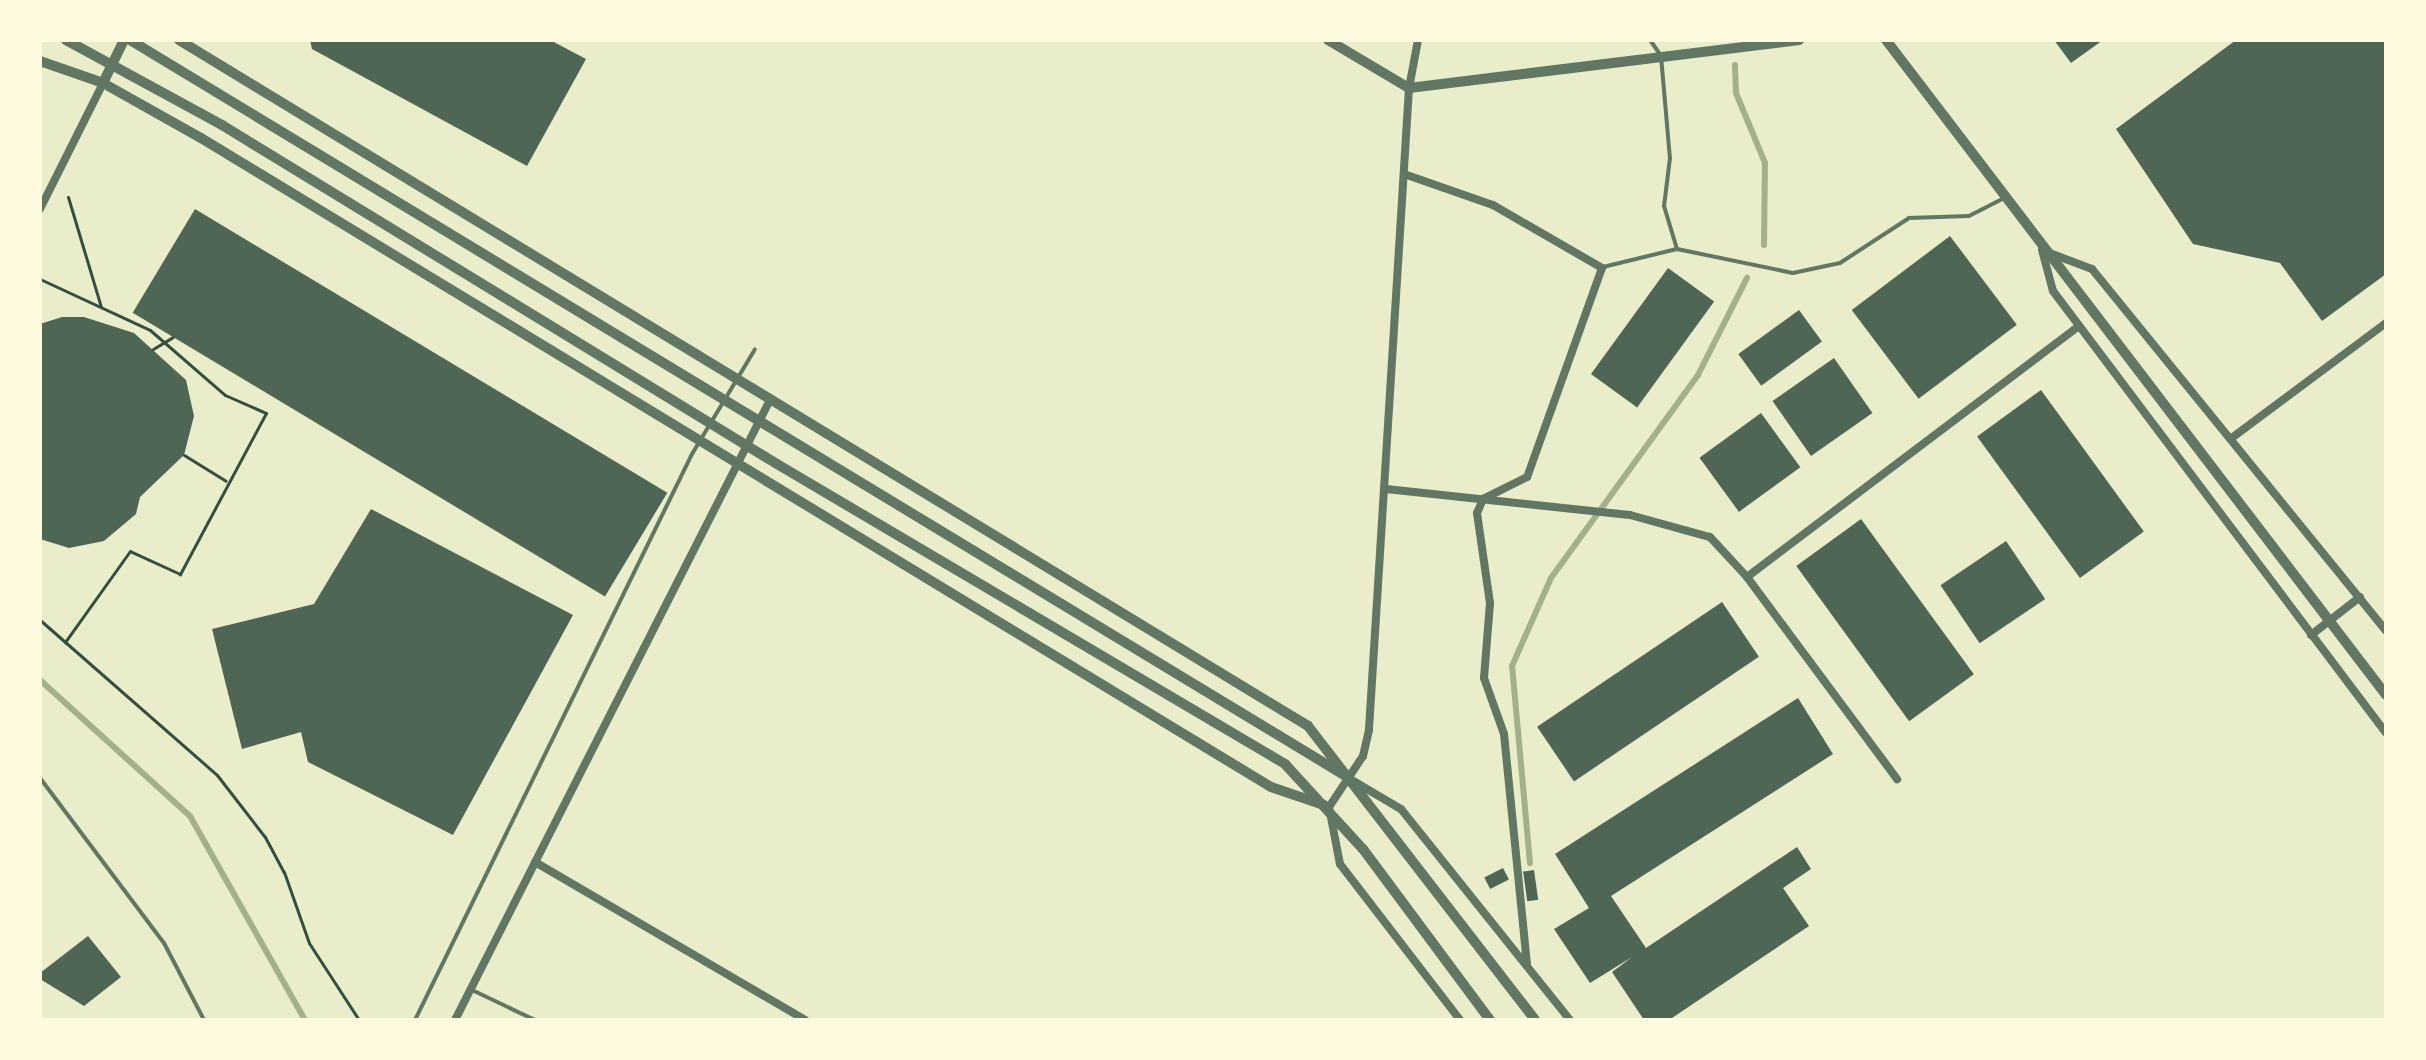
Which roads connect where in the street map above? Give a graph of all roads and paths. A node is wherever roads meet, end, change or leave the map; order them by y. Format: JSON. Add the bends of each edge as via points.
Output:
{"nodes":[{"id":1,"x":66,"y":40,"type":"edge"},
{"id":2,"x":124,"y":40,"type":"edge"},
{"id":3,"x":130,"y":40,"type":"edge"},
{"id":4,"x":179,"y":40,"type":"edge"},
{"id":5,"x":1328,"y":40,"type":"edge"},
{"id":6,"x":1418,"y":40,"type":"edge"},
{"id":7,"x":1650,"y":40,"type":"edge"},
{"id":8,"x":1799,"y":40,"type":"edge"},
{"id":9,"x":1886,"y":40,"type":"edge"},
{"id":10,"x":1726,"y":44,"type":"edge"},
{"id":11,"x":1661,"y":56,"type":"junction"},
{"id":12,"x":40,"y":61,"type":"edge"},
{"id":13,"x":112,"y":63,"type":"junction"},
{"id":14,"x":103,"y":83,"type":"junction"},
{"id":15,"x":1409,"y":88,"type":"junction"},
{"id":16,"x":1404,"y":174,"type":"junction"},
{"id":17,"x":68,"y":197,"type":"dead end"},
{"id":18,"x":2004,"y":198,"type":"junction"},
{"id":19,"x":40,"y":209,"type":"edge"},
{"id":20,"x":1677,"y":249,"type":"junction"},
{"id":21,"x":2042,"y":250,"type":"junction"},
{"id":22,"x":1602,"y":268,"type":"junction"},
{"id":23,"x":40,"y":279,"type":"edge"},
{"id":24,"x":101,"y":307,"type":"junction"},
{"id":25,"x":2386,"y":323,"type":"edge"},
{"id":26,"x":2079,"y":326,"type":"junction"},
{"id":27,"x":173,"y":337,"type":"dead end"},
{"id":28,"x":153,"y":349,"type":"dead end"},
{"id":29,"x":755,"y":349,"type":"dead end"},
{"id":30,"x":737,"y":379,"type":"junction"},
{"id":31,"x":725,"y":398,"type":"junction"},
{"id":32,"x":770,"y":400,"type":"junction"},
{"id":33,"x":710,"y":421,"type":"junction"},
{"id":34,"x":759,"y":421,"type":"junction"},
{"id":35,"x":2233,"y":437,"type":"junction"},
{"id":36,"x":700,"y":439,"type":"junction"},
{"id":37,"x":747,"y":444,"type":"junction"},
{"id":38,"x":184,"y":455,"type":"dead end"},
{"id":39,"x":738,"y":463,"type":"junction"},
{"id":40,"x":226,"y":481,"type":"junction"},
{"id":41,"x":1386,"y":489,"type":"junction"},
{"id":42,"x":1483,"y":499,"type":"junction"},
{"id":43,"x":1747,"y":577,"type":"junction"},
{"id":44,"x":2360,"y":597,"type":"junction"},
{"id":45,"x":40,"y":620,"type":"edge"},
{"id":46,"x":2386,"y":631,"type":"edge"},
{"id":47,"x":2311,"y":635,"type":"junction"},
{"id":48,"x":65,"y":642,"type":"junction"},
{"id":49,"x":2386,"y":695,"type":"edge"},
{"id":50,"x":2386,"y":733,"type":"edge"},
{"id":51,"x":40,"y":778,"type":"edge"},
{"id":52,"x":1349,"y":778,"type":"junction"},
{"id":53,"x":1897,"y":779,"type":"dead end"},
{"id":54,"x":1329,"y":807,"type":"junction"},
{"id":55,"x":535,"y":862,"type":"junction"},
{"id":56,"x":1527,"y":964,"type":"junction"},
{"id":57,"x":470,"y":989,"type":"junction"},
{"id":58,"x":790,"y":1011,"type":"junction"},
{"id":59,"x":204,"y":1020,"type":"edge"},
{"id":60,"x":359,"y":1020,"type":"edge"},
{"id":61,"x":415,"y":1020,"type":"edge"},
{"id":62,"x":455,"y":1020,"type":"edge"},
{"id":63,"x":535,"y":1020,"type":"edge"},
{"id":64,"x":785,"y":1020,"type":"edge"},
{"id":65,"x":805,"y":1020,"type":"edge"},
{"id":66,"x":1460,"y":1020,"type":"edge"},
{"id":67,"x":1490,"y":1020,"type":"edge"},
{"id":68,"x":1535,"y":1020,"type":"edge"},
{"id":69,"x":1570,"y":1020,"type":"edge"}],
"edges":[{"from":1,"to":13,"type":"street"},
{"from":2,"to":13,"type":"street"},
{"from":3,"to":31,"type":"street"},
{"from":4,"to":30,"type":"street"},
{"from":5,"to":15,"type":"street"},
{"from":6,"to":15,"type":"street"},
{"from":7,"to":11,"type":"lane"},
{"from":8,"to":10,"type":"street"},
{"from":9,"to":18,"type":"street"},
{"from":10,"to":11,"type":"street"},
{"from":11,"to":15,"type":"street"},
{"from":11,"to":20,"type":"lane","via":[[1670,158],[1664,206]]},
{"from":12,"to":14,"type":"street"},
{"from":13,"to":14,"type":"street"},
{"from":13,"to":33,"type":"street"},
{"from":14,"to":19,"type":"street"},
{"from":14,"to":36,"type":"street"},
{"from":15,"to":16,"type":"street"},
{"from":16,"to":22,"type":"street","via":[[1493,205]]},
{"from":16,"to":41,"type":"street"},
{"from":17,"to":24,"type":"path"},
{"from":18,"to":20,"type":"lane","via":[[1969,216],[1909,218],[1840,263],[1793,273]]},
{"from":18,"to":21,"type":"street"},
{"from":20,"to":22,"type":"lane"},
{"from":21,"to":26,"type":"street","via":[[2053,291]]},
{"from":21,"to":35,"type":"street","via":[[2092,269]]},
{"from":21,"to":49,"type":"street"},
{"from":22,"to":42,"type":"street","via":[[1527,477]]},
{"from":23,"to":24,"type":"path"},
{"from":24,"to":40,"type":"path","via":[[150,330],[225,395],[266,413]]},
{"from":25,"to":35,"type":"street"},
{"from":26,"to":43,"type":"street"},
{"from":26,"to":47,"type":"street"},
{"from":27,"to":28,"type":"path"},
{"from":29,"to":30,"type":"lane"},
{"from":30,"to":31,"type":"lane"},
{"from":30,"to":32,"type":"street"},
{"from":31,"to":33,"type":"lane"},
{"from":31,"to":34,"type":"street"},
{"from":32,"to":34,"type":"street"},
{"from":32,"to":52,"type":"street","via":[[1308,726]]},
{"from":33,"to":36,"type":"lane"},
{"from":33,"to":37,"type":"street"},
{"from":34,"to":37,"type":"street"},
{"from":34,"to":52,"type":"street"},
{"from":35,"to":44,"type":"street"},
{"from":36,"to":39,"type":"street"},
{"from":36,"to":61,"type":"lane"},
{"from":37,"to":39,"type":"street"},
{"from":37,"to":54,"type":"street","via":[[1285,764]]},
{"from":38,"to":40,"type":"path"},
{"from":39,"to":54,"type":"street","via":[[1271,787]]},
{"from":39,"to":55,"type":"street"},
{"from":40,"to":48,"type":"path","via":[[180,574],[130,551]]},
{"from":41,"to":42,"type":"street"},
{"from":41,"to":52,"type":"street","via":[[1369,730]]},
{"from":42,"to":43,"type":"street","via":[[1630,515],[1710,537]]},
{"from":42,"to":56,"type":"street","via":[[1477,524],[1490,603],[1484,678],[1504,734]]},
{"from":43,"to":53,"type":"street"},
{"from":44,"to":46,"type":"street"},
{"from":44,"to":47,"type":"street"},
{"from":45,"to":48,"type":"path"},
{"from":47,"to":50,"type":"street"},
{"from":48,"to":60,"type":"path","via":[[217,775],[265,837],[284,872],[309,943]]},
{"from":51,"to":59,"type":"lane","via":[[164,943]]},
{"from":52,"to":54,"type":"street"},
{"from":52,"to":56,"type":"street","via":[[1401,809]]},
{"from":52,"to":68,"type":"street"},
{"from":54,"to":66,"type":"street","via":[[1340,864]]},
{"from":54,"to":67,"type":"street"},
{"from":55,"to":57,"type":"street"},
{"from":55,"to":58,"type":"street"},
{"from":56,"to":69,"type":"street"},
{"from":57,"to":62,"type":"street"},
{"from":57,"to":63,"type":"lane"},
{"from":58,"to":64,"type":"lane"},
{"from":58,"to":65,"type":"street"}]}
